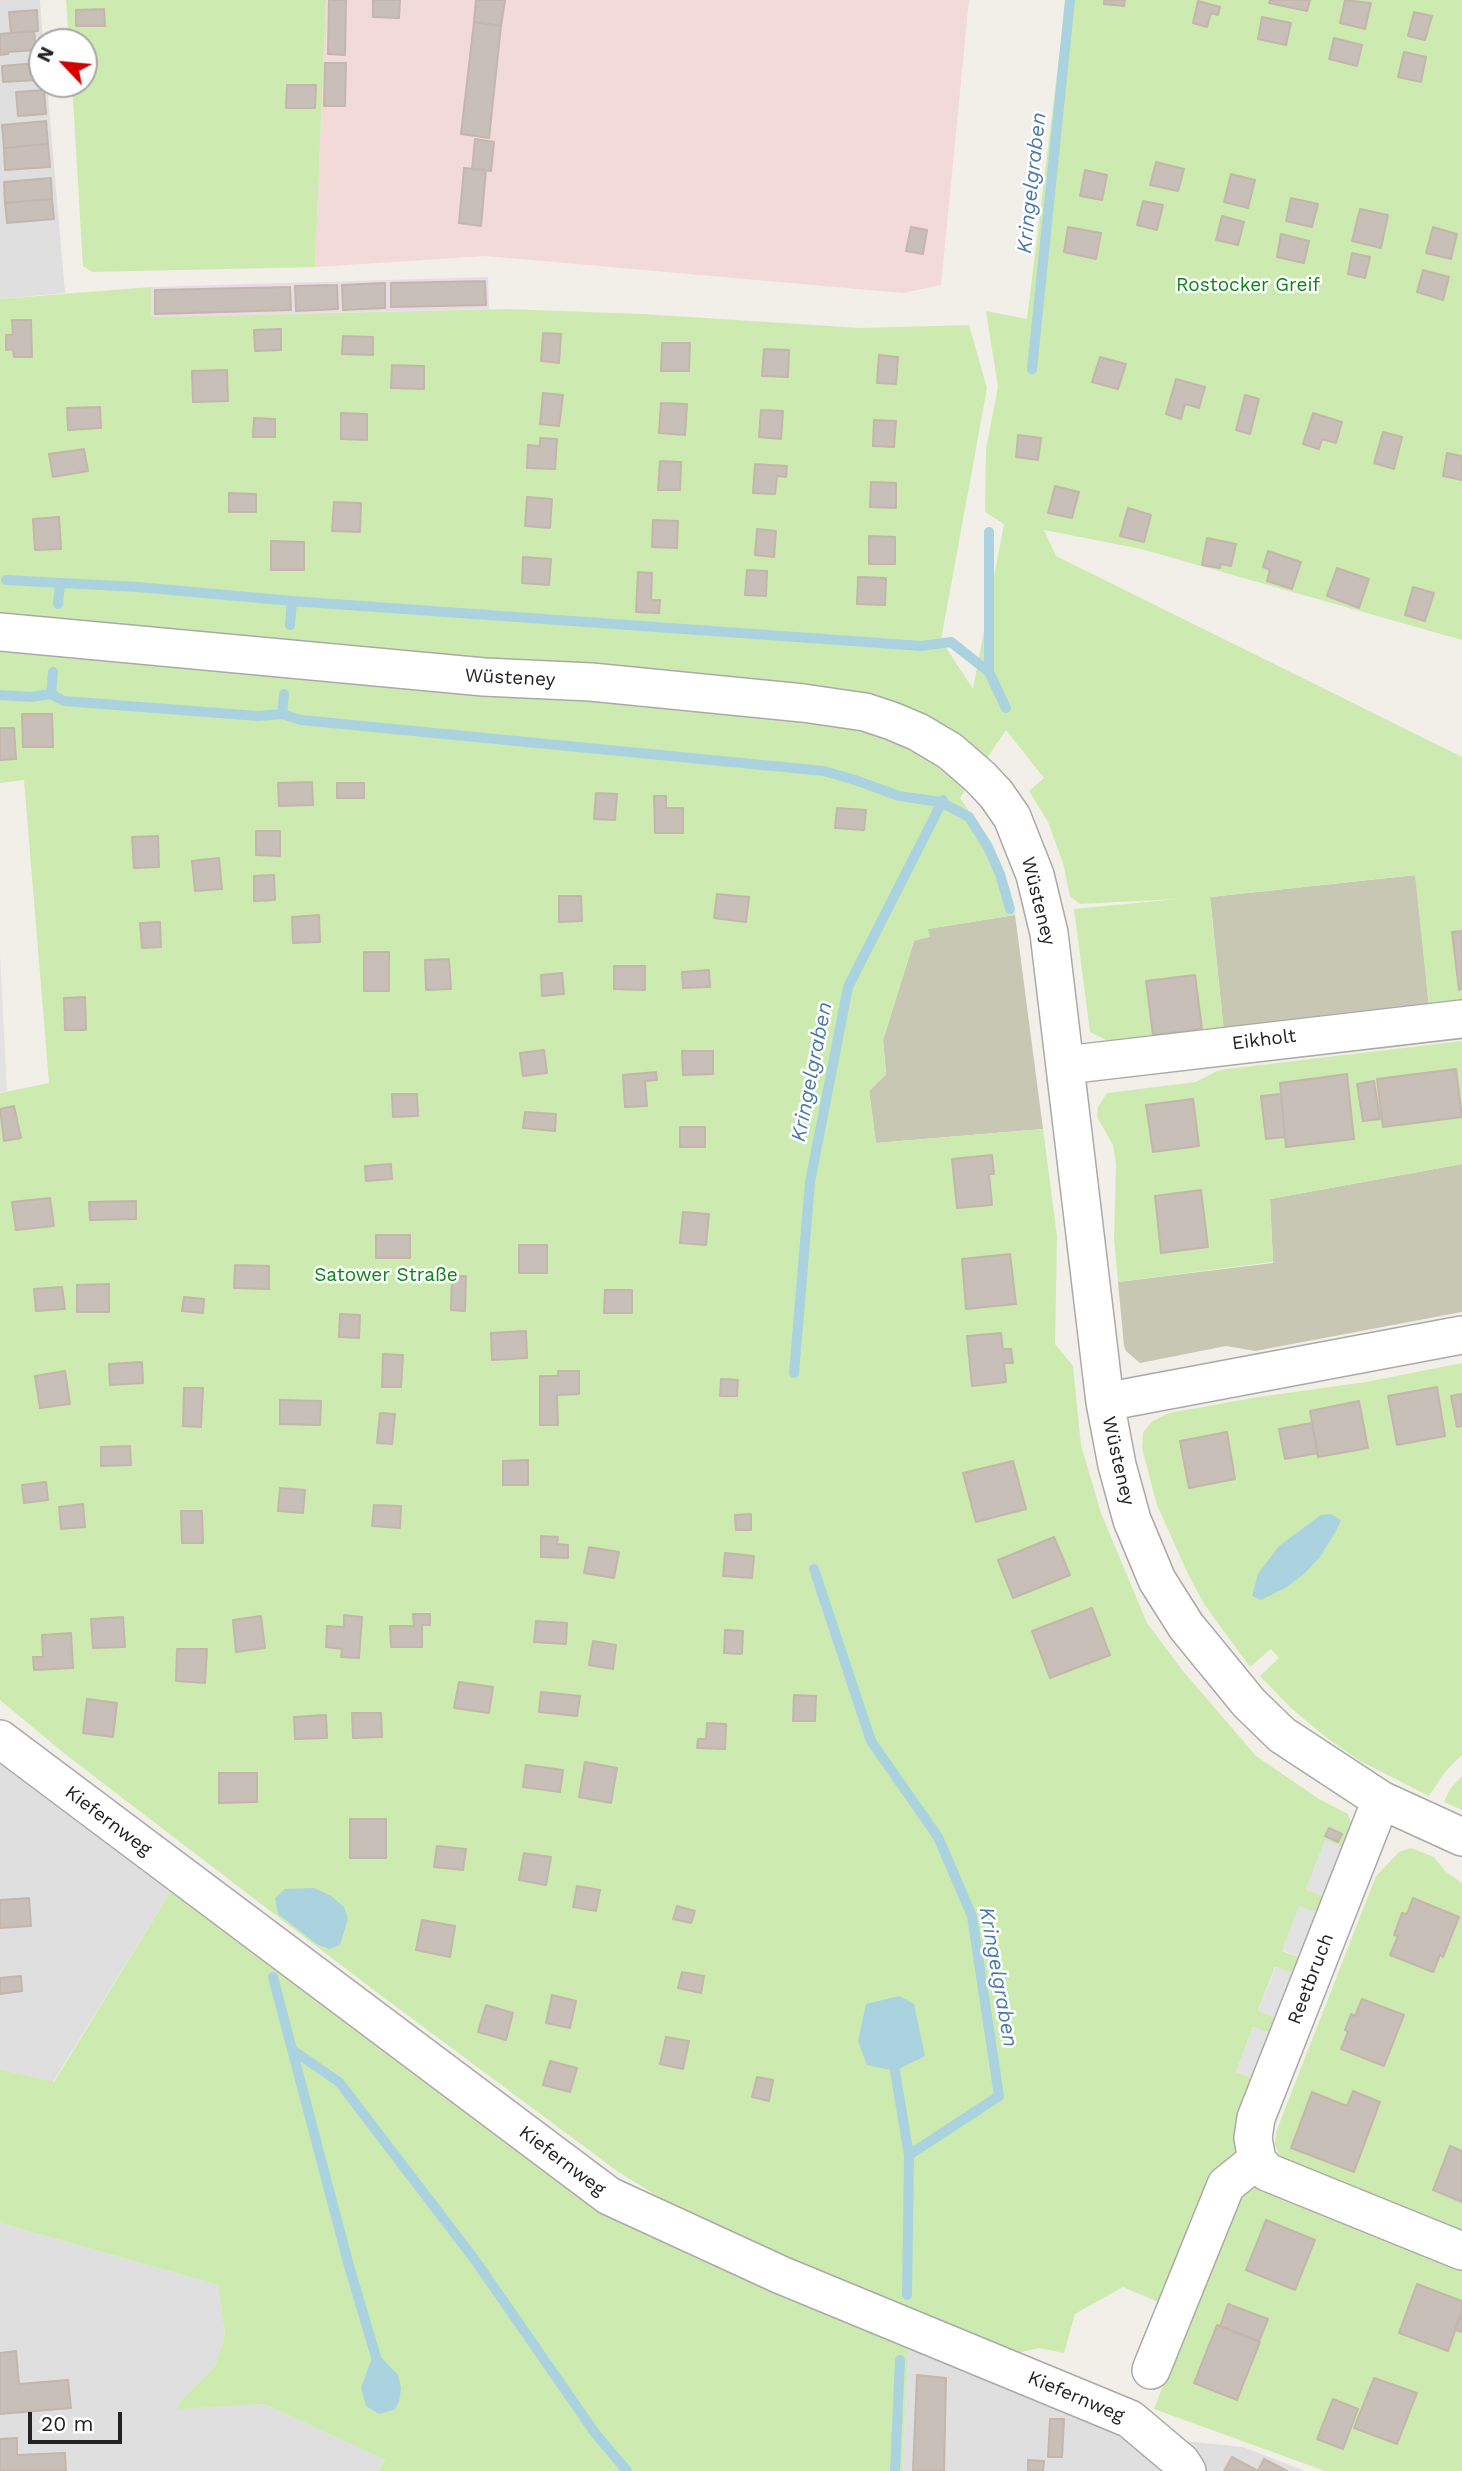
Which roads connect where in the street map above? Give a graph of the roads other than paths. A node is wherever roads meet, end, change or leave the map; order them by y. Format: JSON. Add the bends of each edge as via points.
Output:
{"nodes":[{"id":1,"x":0,"y":632,"type":"edge"},
{"id":2,"x":1462,"y":1019,"type":"edge"},
{"id":3,"x":1066,"y":1065,"type":"junction"},
{"id":4,"x":1462,"y":1335,"type":"edge"},
{"id":5,"x":1105,"y":1402,"type":"junction"},
{"id":6,"x":0,"y":1739,"type":"edge"},
{"id":7,"x":1381,"y":1800,"type":"junction"},
{"id":8,"x":1462,"y":1837,"type":"edge"},
{"id":9,"x":1257,"y":2160,"type":"junction"},
{"id":10,"x":1462,"y":2251,"type":"edge"},
{"id":11,"x":1152,"y":2370,"type":"dead end"},
{"id":12,"x":1187,"y":2471,"type":"edge"}],
"edges":[{"from":1,"to":3,"type":"street","name":"Wüsteney","via":[[790,701],[865,712],[892,721],[950,751],[988,785],[1012,817],[1035,875],[1049,933]]},
{"from":2,"to":3,"type":"street","name":"Eikholt"},
{"from":3,"to":5,"type":"street","name":"Wüsteney"},
{"from":4,"to":5,"type":"street"},
{"from":5,"to":7,"type":"street","name":"Wüsteney","via":[[1132,1520],[1157,1580],[1186,1626],[1282,1735]]},
{"from":6,"to":12,"type":"street","name":"Kiefernweg","via":[[609,2196],[781,2275],[1130,2419]]},
{"from":7,"to":8,"type":"street","name":"Wüsteney"},
{"from":7,"to":9,"type":"street","name":"Reetbruch","via":[[1256,2118]]},
{"from":9,"to":10,"type":"street","via":[[1266,2172]]},
{"from":9,"to":11,"type":"street","via":[[1226,2185]]}]}
